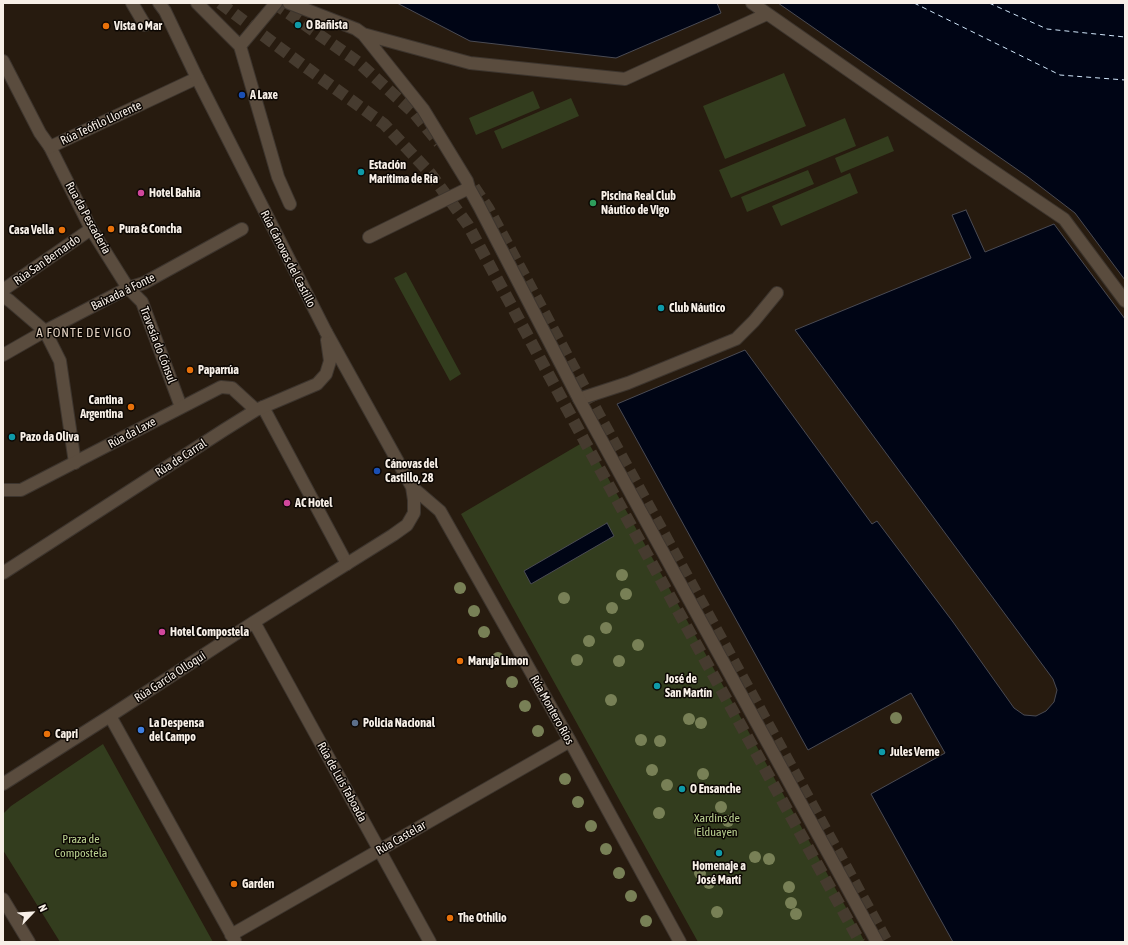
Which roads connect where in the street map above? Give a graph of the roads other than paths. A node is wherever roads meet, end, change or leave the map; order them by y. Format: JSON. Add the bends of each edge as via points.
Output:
{"nodes":[{"id":1,"x":132,"y":3,"type":"edge"},
{"id":2,"x":159,"y":3,"type":"edge"},
{"id":3,"x":197,"y":3,"type":"edge"},
{"id":4,"x":276,"y":3,"type":"edge"},
{"id":5,"x":289,"y":3,"type":"edge"},
{"id":6,"x":752,"y":3,"type":"edge"},
{"id":7,"x":767,"y":14,"type":"junction"},
{"id":8,"x":145,"y":25,"type":"dead end"},
{"id":9,"x":363,"y":34,"type":"junction"},
{"id":10,"x":240,"y":46,"type":"junction"},
{"id":11,"x":3,"y":61,"type":"edge"},
{"id":12,"x":197,"y":78,"type":"junction"},
{"id":13,"x":50,"y":147,"type":"junction"},
{"id":14,"x":469,"y":188,"type":"junction"},
{"id":15,"x":290,"y":204,"type":"dead end"},
{"id":16,"x":91,"y":229,"type":"junction"},
{"id":17,"x":242,"y":229,"type":"dead end"},
{"id":18,"x":369,"y":237,"type":"dead end"},
{"id":19,"x":128,"y":288,"type":"junction"},
{"id":20,"x":3,"y":290,"type":"edge"},
{"id":21,"x":777,"y":292,"type":"dead end"},
{"id":22,"x":3,"y":296,"type":"edge"},
{"id":23,"x":1125,"y":301,"type":"edge"},
{"id":24,"x":45,"y":331,"type":"junction"},
{"id":25,"x":326,"y":332,"type":"junction"},
{"id":26,"x":3,"y":355,"type":"edge"},
{"id":27,"x":579,"y":399,"type":"junction"},
{"id":28,"x":181,"y":407,"type":"junction"},
{"id":29,"x":259,"y":409,"type":"junction"},
{"id":30,"x":74,"y":463,"type":"junction"},
{"id":31,"x":412,"y":487,"type":"junction"},
{"id":32,"x":3,"y":490,"type":"edge"},
{"id":33,"x":414,"y":513,"type":"joint"},
{"id":34,"x":347,"y":564,"type":"junction"},
{"id":35,"x":3,"y":573,"type":"edge"},
{"id":36,"x":254,"y":622,"type":"junction"},
{"id":37,"x":110,"y":716,"type":"junction"},
{"id":38,"x":570,"y":741,"type":"junction"},
{"id":39,"x":3,"y":784,"type":"edge"},
{"id":40,"x":380,"y":851,"type":"junction"},
{"id":41,"x":3,"y":899,"type":"edge"},
{"id":42,"x":233,"y":939,"type":"edge"},
{"id":43,"x":29,"y":942,"type":"edge"},
{"id":44,"x":430,"y":942,"type":"edge"},
{"id":45,"x":680,"y":942,"type":"edge"},
{"id":46,"x":877,"y":942,"type":"edge"}],
"edges":[{"from":1,"to":8,"type":"street"},
{"from":2,"to":12,"type":"street","name":"Rúa Cánovas del Castillo"},
{"from":3,"to":10,"type":"street"},
{"from":4,"to":10,"type":"street"},
{"from":5,"to":9,"type":"street"},
{"from":6,"to":7,"type":"street"},
{"from":7,"to":9,"type":"street","via":[[625,79],[470,63]]},
{"from":7,"to":23,"type":"street","via":[[1064,219]]},
{"from":9,"to":14,"type":"street","via":[[423,109]]},
{"from":10,"to":15,"type":"street","via":[[278,177]]},
{"from":11,"to":13,"type":"street","name":"Rúa Teófilo Llorente","via":[[40,134]]},
{"from":12,"to":13,"type":"street","name":"Rúa Teófilo Llorente"},
{"from":12,"to":25,"type":"street","name":"Rúa Cánovas del Castillo"},
{"from":13,"to":16,"type":"street","name":"Rua da Pescadería"},
{"from":14,"to":18,"type":"street"},
{"from":14,"to":27,"type":"street"},
{"from":16,"to":19,"type":"street","name":"Rua da Pescadería"},
{"from":16,"to":20,"type":"street","name":"Rúa San Bernardo"},
{"from":17,"to":19,"type":"street","name":"Baixada á Fonte","via":[[144,283]]},
{"from":19,"to":24,"type":"street","name":"Baixada á Fonte"},
{"from":19,"to":28,"type":"street","name":"Travesía do Cónsul","via":[[142,302]]},
{"from":21,"to":27,"type":"street","via":[[736,339],[628,383]]},
{"from":22,"to":24,"type":"street","name":"Rúa San Bernardo"},
{"from":24,"to":26,"type":"street","name":"Baixada á Fonte"},
{"from":24,"to":30,"type":"street","via":[[60,361]]},
{"from":25,"to":29,"type":"street","name":"Rúa de Carral","via":[[330,361],[326,374],[317,384]]},
{"from":25,"to":31,"type":"street","name":"Rúa Cánovas del Castillo"},
{"from":27,"to":46,"type":"street"},
{"from":28,"to":29,"type":"street","name":"Rúa da Laxe","via":[[221,387],[232,388]]},
{"from":28,"to":30,"type":"street","name":"Rúa da Laxe"},
{"from":29,"to":34,"type":"street","name":"Rúa da Laxe"},
{"from":29,"to":35,"type":"street","name":"Rúa de Carral"},
{"from":30,"to":32,"type":"street","name":"Rúa da Laxe","via":[[21,490]]},
{"from":31,"to":33,"type":"street","name":"Rúa Cánovas del Castillo"},
{"from":31,"to":38,"type":"street","name":"Rúa Montero Ríos","via":[[440,511]]},
{"from":33,"to":34,"type":"street","name":"Rúa García Olloqui","via":[[406,525]]},
{"from":34,"to":36,"type":"street","name":"Rúa García Olloqui"},
{"from":36,"to":37,"type":"street","name":"Rúa García Olloqui"},
{"from":36,"to":40,"type":"street","name":"Rúa de Luis Taboada"},
{"from":37,"to":39,"type":"street","name":"Rúa García Olloqui"},
{"from":37,"to":42,"type":"street"},
{"from":38,"to":40,"type":"street","name":"Rúa Castelar"},
{"from":38,"to":45,"type":"street","name":"Rúa Montero Ríos"},
{"from":40,"to":42,"type":"street","name":"Rúa Castelar"},
{"from":40,"to":44,"type":"street","name":"Rúa de Luis Taboada"},
{"from":41,"to":43,"type":"street"}]}
